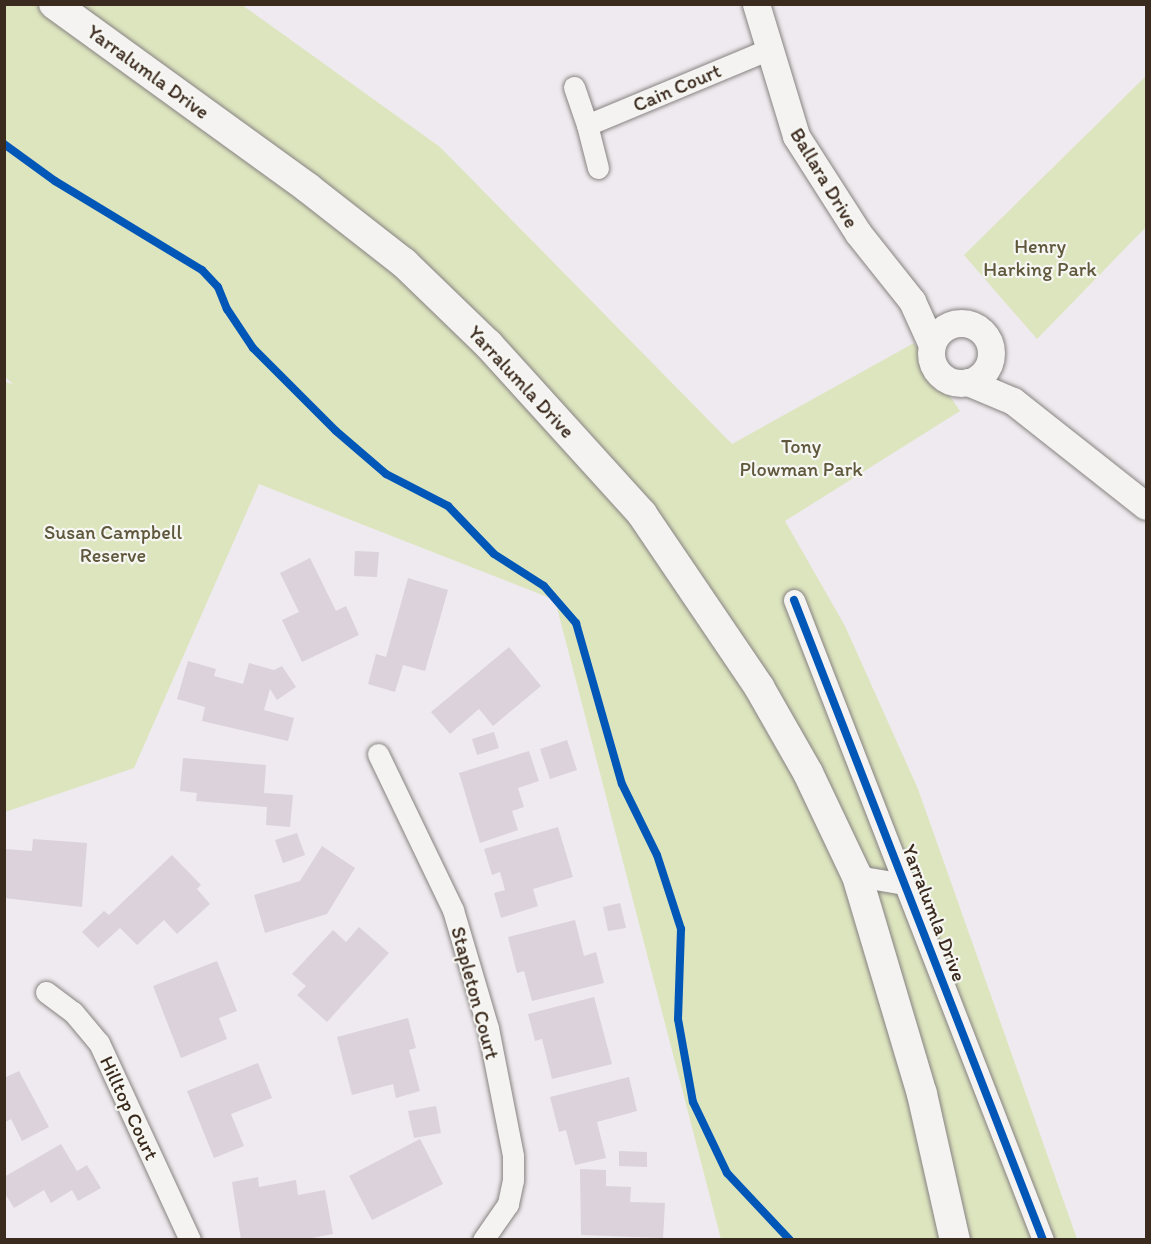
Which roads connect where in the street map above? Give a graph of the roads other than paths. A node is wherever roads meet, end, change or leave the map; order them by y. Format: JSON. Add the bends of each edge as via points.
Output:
{"nodes":[{"id":1,"x":54,"y":4,"type":"edge"},
{"id":2,"x":756,"y":4,"type":"edge"},
{"id":3,"x":767,"y":50,"type":"junction"},
{"id":4,"x":574,"y":87,"type":"dead end"},
{"id":5,"x":587,"y":125,"type":"junction"},
{"id":6,"x":598,"y":168,"type":"dead end"},
{"id":7,"x":912,"y":301,"type":"junction"},
{"id":8,"x":956,"y":323,"type":"junction"},
{"id":9,"x":932,"y":345,"type":"junction"},
{"id":10,"x":991,"y":356,"type":"junction"},
{"id":11,"x":968,"y":382,"type":"junction"},
{"id":12,"x":1012,"y":401,"type":"junction"},
{"id":13,"x":1146,"y":506,"type":"edge"},
{"id":14,"x":794,"y":600,"type":"dead end"},
{"id":15,"x":378,"y":754,"type":"dead end"},
{"id":16,"x":857,"y":876,"type":"junction"},
{"id":17,"x":905,"y":884,"type":"junction"},
{"id":18,"x":46,"y":992,"type":"dead end"},
{"id":19,"x":190,"y":1239,"type":"edge"},
{"id":20,"x":483,"y":1239,"type":"edge"},
{"id":21,"x":955,"y":1239,"type":"edge"},
{"id":22,"x":1042,"y":1239,"type":"edge"}],
"edges":[{"from":1,"to":16,"type":"main road","name":"Yarralumla Drive","via":[[308,188],[404,263],[489,344],[642,514],[759,687],[808,773]]},
{"from":2,"to":3,"type":"street","name":"Ballara Drive"},
{"from":3,"to":5,"type":"street","name":"Cain Court"},
{"from":3,"to":7,"type":"street","name":"Ballara Drive","via":[[796,136],[858,233]]},
{"from":4,"to":5,"type":"street"},
{"from":5,"to":6,"type":"street"},
{"from":7,"to":8,"type":"street","name":"Ballara Drive"},
{"from":7,"to":9,"type":"street","name":"Ballara Drive"},
{"from":8,"to":9,"type":"street","via":[[941,330]]},
{"from":8,"to":10,"type":"street","name":"Ballara Drive","via":[[975,326],[982,332]]},
{"from":9,"to":11,"type":"street","name":"Ballara Drive","via":[[933,362],[943,377]]},
{"from":10,"to":11,"type":"street","via":[[984,373]]},
{"from":10,"to":12,"type":"street","name":"Ballara Drive"},
{"from":11,"to":12,"type":"street","name":"Ballara Drive"},
{"from":12,"to":13,"type":"street","name":"Ballara Drive"},
{"from":14,"to":17,"type":"street","name":"Yarralumla Drive"},
{"from":15,"to":20,"type":"street","name":"Stapleton Court","via":[[453,910],[488,1028],[513,1156],[513,1180],[508,1203]]},
{"from":16,"to":17,"type":"street","name":"Yarralumla Drive"},
{"from":16,"to":21,"type":"main road","name":"Yarralumla Drive","via":[[922,1094]]},
{"from":17,"to":22,"type":"street","name":"Yarralumla Drive"},
{"from":18,"to":19,"type":"street","name":"Hilltop Court","via":[[72,1012],[99,1043]]}]}
